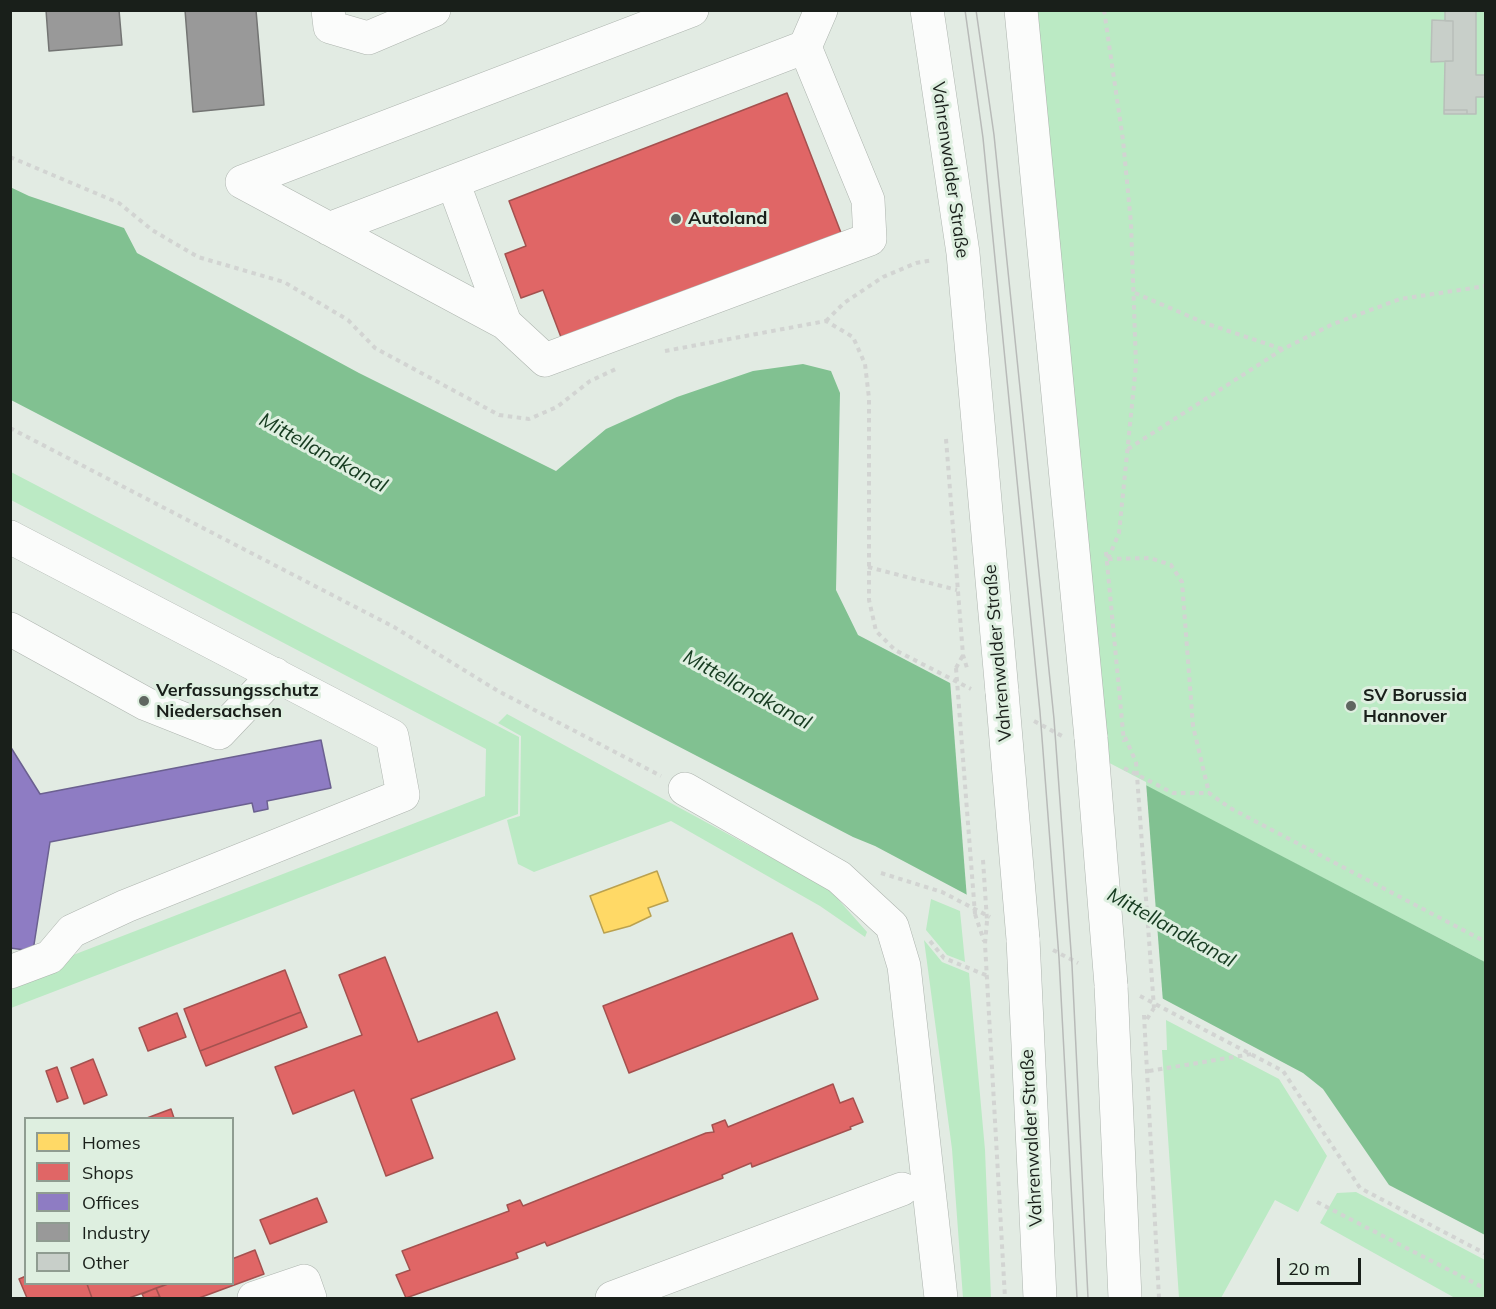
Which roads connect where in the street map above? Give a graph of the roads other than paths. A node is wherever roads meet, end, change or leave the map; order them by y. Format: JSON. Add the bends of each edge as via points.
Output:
{"nodes":[{"id":1,"x":328,"y":10,"type":"edge"},
{"id":2,"x":434,"y":10,"type":"edge"},
{"id":3,"x":692,"y":10,"type":"edge"},
{"id":4,"x":821,"y":10,"type":"edge"},
{"id":5,"x":927,"y":10,"type":"edge"},
{"id":6,"x":1021,"y":10,"type":"edge"},
{"id":7,"x":805,"y":47,"type":"junction"},
{"id":8,"x":453,"y":182,"type":"junction"},
{"id":9,"x":329,"y":229,"type":"junction"},
{"id":10,"x":505,"y":323,"type":"junction"},
{"id":11,"x":10,"y":537,"type":"edge"},
{"id":12,"x":10,"y":629,"type":"edge"},
{"id":13,"x":275,"y":675,"type":"junction"},
{"id":14,"x":685,"y":789,"type":"road end"},
{"id":15,"x":10,"y":972,"type":"edge"},
{"id":16,"x":902,"y":1189,"type":"dead end"},
{"id":17,"x":254,"y":1299,"type":"edge"},
{"id":18,"x":310,"y":1299,"type":"edge"},
{"id":19,"x":612,"y":1299,"type":"edge"},
{"id":20,"x":941,"y":1299,"type":"edge"},
{"id":21,"x":1040,"y":1299,"type":"edge"},
{"id":22,"x":1125,"y":1299,"type":"edge"}],
"edges":[{"from":1,"to":2,"type":"main road","via":[[330,27],[369,38]]},
{"from":3,"to":9,"type":"main road","via":[[242,182]]},
{"from":4,"to":7,"type":"main road"},
{"from":5,"to":21,"type":"main road","name":"Vahrenwalder Straße","bridge":true,"via":[[963,252],[1002,692],[1034,943]]},
{"from":6,"to":22,"type":"main road","bridge":true,"via":[[1112,983]]},
{"from":7,"to":8,"type":"main road"},
{"from":7,"to":10,"type":"main road","via":[[868,200],[870,239],[545,360]]},
{"from":8,"to":9,"type":"main road"},
{"from":8,"to":10,"type":"main road"},
{"from":9,"to":10,"type":"main road"},
{"from":11,"to":13,"type":"main road"},
{"from":12,"to":13,"type":"main road","via":[[146,704],[219,734]]},
{"from":13,"to":15,"type":"main road","via":[[392,736],[403,795],[126,906],[72,931],[50,957]]},
{"from":14,"to":20,"type":"main road","via":[[839,877],[892,926],[904,966]]},
{"from":16,"to":19,"type":"main road"},
{"from":17,"to":18,"type":"main road","via":[[304,1281]]}]}
